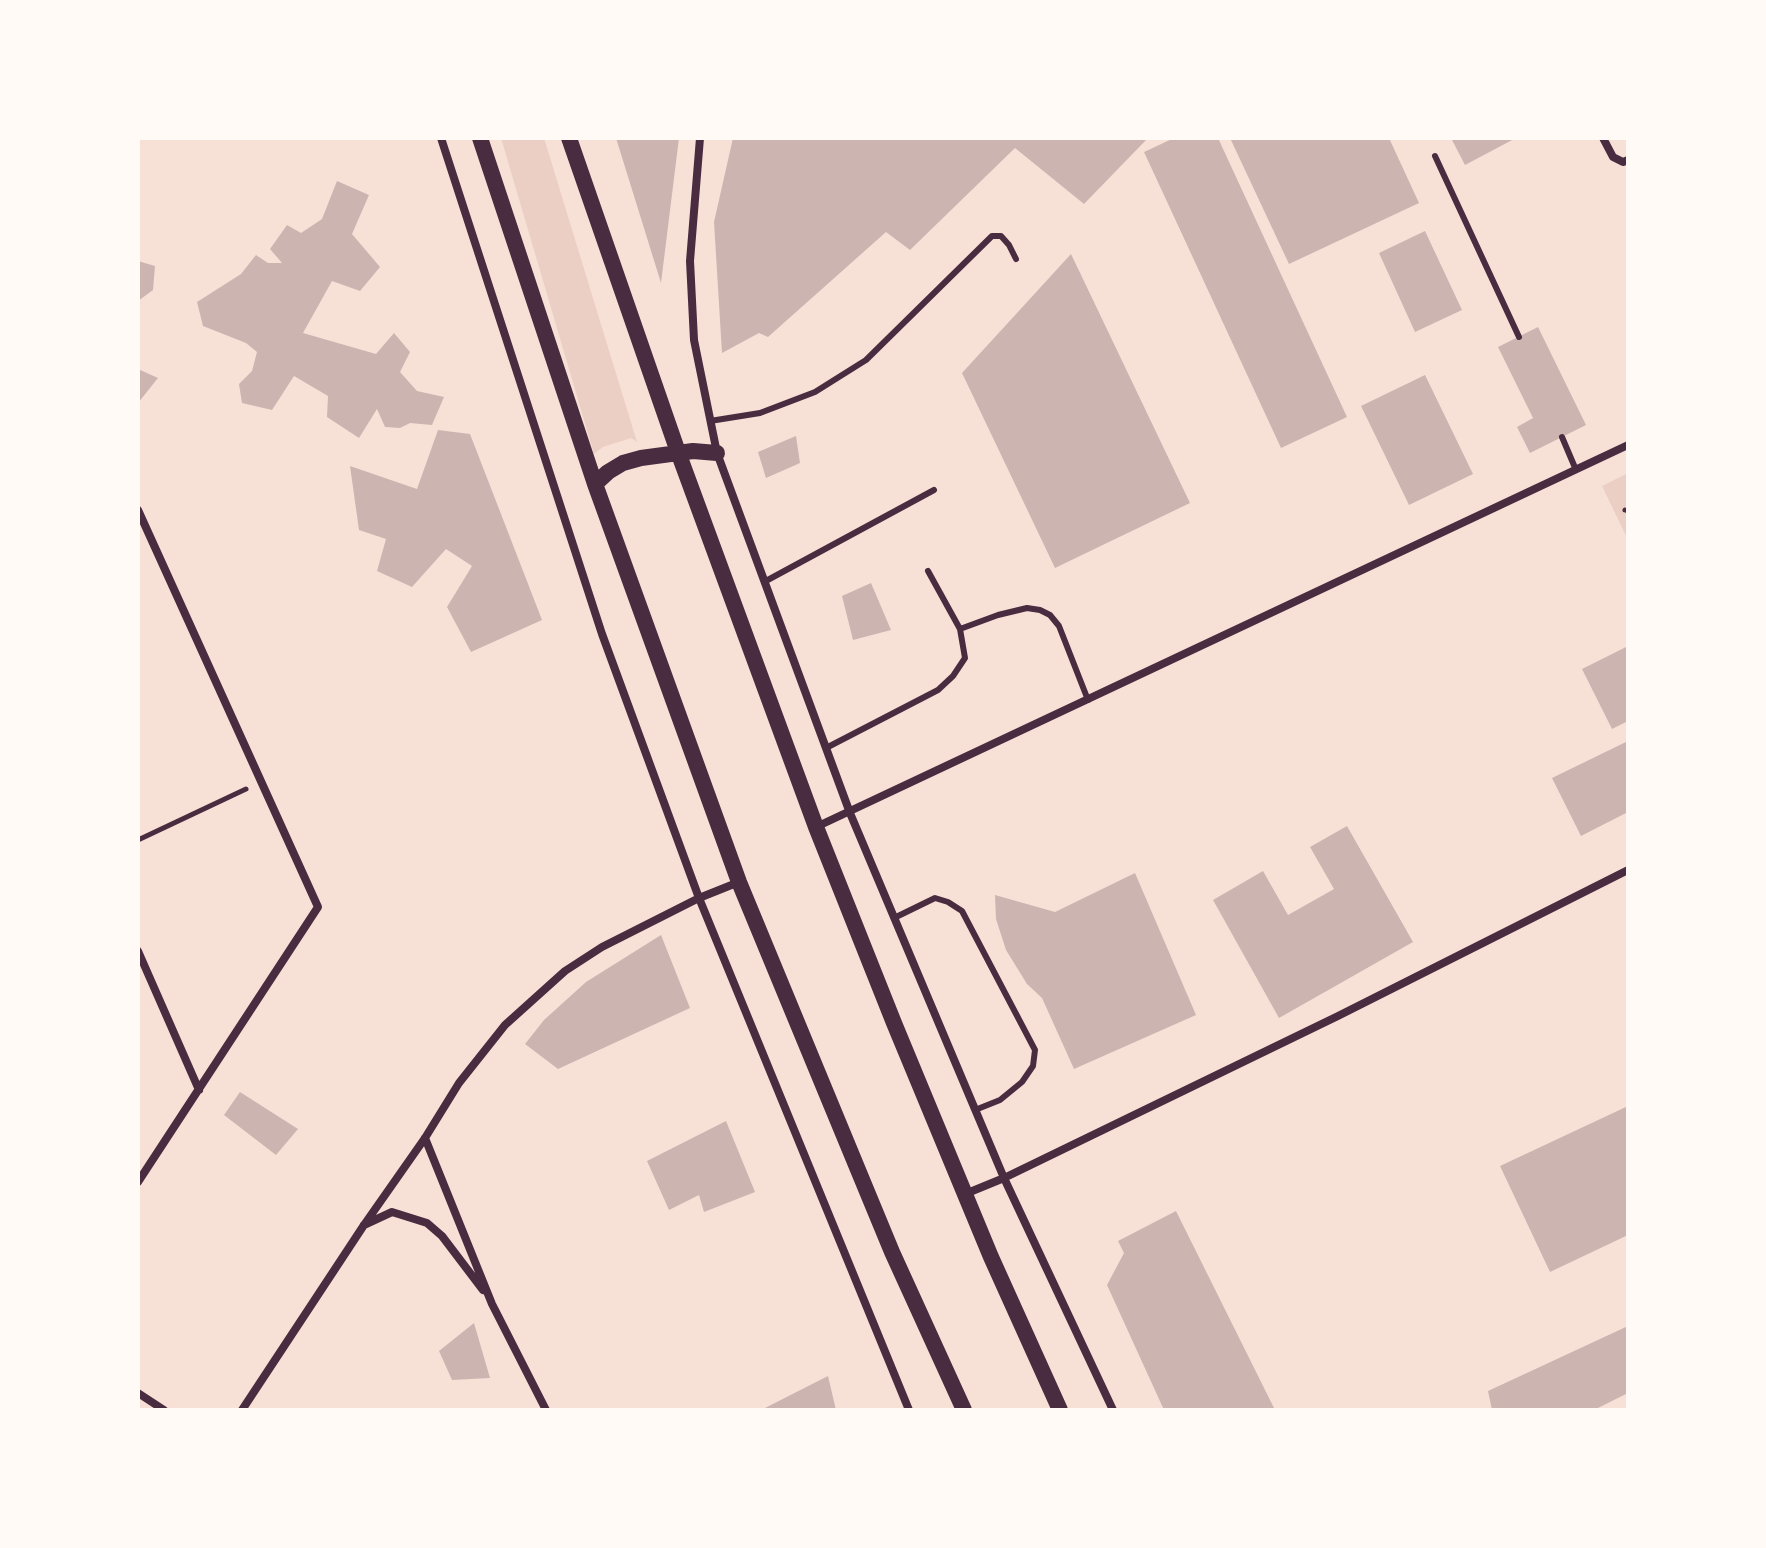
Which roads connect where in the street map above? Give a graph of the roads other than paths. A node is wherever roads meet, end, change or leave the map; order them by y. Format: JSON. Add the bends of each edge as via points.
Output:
{"nodes":[{"id":1,"x":441,"y":138,"type":"edge"},
{"id":2,"x":480,"y":138,"type":"edge"},
{"id":3,"x":569,"y":138,"type":"edge"},
{"id":4,"x":700,"y":138,"type":"edge"},
{"id":5,"x":1603,"y":138,"type":"edge"},
{"id":6,"x":1435,"y":156,"type":"dead end"},
{"id":7,"x":1628,"y":160,"type":"edge"},
{"id":8,"x":1016,"y":259,"type":"dead end"},
{"id":9,"x":1519,"y":337,"type":"dead end"},
{"id":10,"x":710,"y":421,"type":"junction"},
{"id":11,"x":1562,"y":437,"type":"dead end"},
{"id":12,"x":1628,"y":445,"type":"edge"},
{"id":13,"x":678,"y":452,"type":"junction"},
{"id":14,"x":717,"y":453,"type":"junction"},
{"id":15,"x":1576,"y":470,"type":"junction"},
{"id":16,"x":595,"y":484,"type":"junction"},
{"id":17,"x":934,"y":490,"type":"dead end"},
{"id":18,"x":138,"y":510,"type":"edge"},
{"id":19,"x":928,"y":571,"type":"dead end"},
{"id":20,"x":764,"y":582,"type":"junction"},
{"id":21,"x":960,"y":629,"type":"junction"},
{"id":22,"x":1088,"y":700,"type":"junction"},
{"id":23,"x":826,"y":748,"type":"junction"},
{"id":24,"x":850,"y":813,"type":"junction"},
{"id":25,"x":816,"y":827,"type":"junction"},
{"id":26,"x":1628,"y":870,"type":"edge"},
{"id":27,"x":739,"y":882,"type":"junction"},
{"id":28,"x":699,"y":898,"type":"junction"},
{"id":29,"x":894,"y":918,"type":"junction"},
{"id":30,"x":138,"y":951,"type":"edge"},
{"id":31,"x":199,"y":1090,"type":"junction"},
{"id":32,"x":975,"y":1110,"type":"junction"},
{"id":33,"x":425,"y":1138,"type":"junction"},
{"id":34,"x":1004,"y":1178,"type":"junction"},
{"id":35,"x":138,"y":1182,"type":"edge"},
{"id":36,"x":965,"y":1194,"type":"junction"},
{"id":37,"x":364,"y":1225,"type":"junction"},
{"id":38,"x":492,"y":1304,"type":"junction"},
{"id":39,"x":138,"y":1393,"type":"edge"},
{"id":40,"x":164,"y":1410,"type":"edge"},
{"id":41,"x":242,"y":1410,"type":"edge"},
{"id":42,"x":546,"y":1410,"type":"edge"},
{"id":43,"x":909,"y":1410,"type":"edge"},
{"id":44,"x":964,"y":1410,"type":"edge"},
{"id":45,"x":1060,"y":1410,"type":"edge"},
{"id":46,"x":1113,"y":1410,"type":"edge"}],
"edges":[{"from":1,"to":28,"type":"street","via":[[602,634]]},
{"from":2,"to":16,"type":"main road"},
{"from":3,"to":13,"type":"main road"},
{"from":4,"to":10,"type":"street","via":[[690,261],[694,340]]},
{"from":5,"to":7,"type":"street","via":[[1613,157]]},
{"from":6,"to":9,"type":"lane"},
{"from":8,"to":10,"type":"lane","via":[[1001,236],[992,236],[866,360],[815,392],[760,413]]},
{"from":10,"to":14,"type":"street"},
{"from":11,"to":15,"type":"lane"},
{"from":12,"to":15,"type":"street"},
{"from":13,"to":14,"type":"main road"},
{"from":13,"to":16,"type":"main road","via":[[623,463]]},
{"from":13,"to":25,"type":"main road"},
{"from":14,"to":20,"type":"street"},
{"from":15,"to":22,"type":"street"},
{"from":16,"to":27,"type":"main road"},
{"from":17,"to":20,"type":"lane"},
{"from":18,"to":31,"type":"street","via":[[318,907]]},
{"from":19,"to":21,"type":"lane"},
{"from":20,"to":23,"type":"street"},
{"from":21,"to":22,"type":"lane","via":[[1027,608],[1050,615]]},
{"from":21,"to":23,"type":"lane","via":[[965,658],[938,690]]},
{"from":22,"to":24,"type":"street"},
{"from":23,"to":24,"type":"street"},
{"from":24,"to":25,"type":"street"},
{"from":24,"to":29,"type":"street"},
{"from":25,"to":36,"type":"main road"},
{"from":26,"to":34,"type":"street"},
{"from":27,"to":28,"type":"street"},
{"from":27,"to":44,"type":"main road","via":[[892,1252]]},
{"from":28,"to":33,"type":"street","via":[[602,947],[532,999],[459,1083]]},
{"from":28,"to":43,"type":"street"},
{"from":29,"to":32,"type":"street"},
{"from":29,"to":32,"type":"lane","via":[[935,898],[962,911],[1035,1050],[1033,1066],[1022,1082],[1000,1100]]},
{"from":30,"to":31,"type":"street"},
{"from":31,"to":35,"type":"street"},
{"from":32,"to":34,"type":"street"},
{"from":33,"to":37,"type":"street"},
{"from":33,"to":38,"type":"street"},
{"from":34,"to":36,"type":"street"},
{"from":34,"to":46,"type":"street"},
{"from":36,"to":45,"type":"main road"},
{"from":37,"to":38,"type":"street","via":[[392,1212],[427,1223],[463,1261]]},
{"from":37,"to":41,"type":"street"},
{"from":38,"to":42,"type":"street"},
{"from":39,"to":40,"type":"street"}]}
